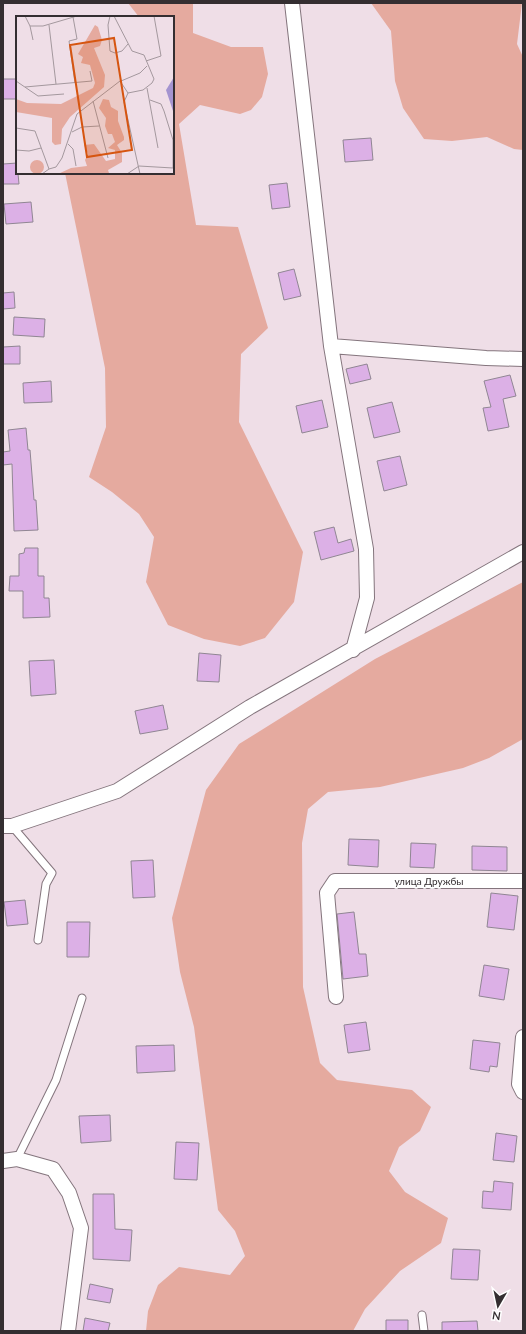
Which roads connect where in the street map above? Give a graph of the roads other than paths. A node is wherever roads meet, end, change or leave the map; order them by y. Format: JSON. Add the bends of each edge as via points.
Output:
{"nodes":[{"id":1,"x":292,"y":3,"type":"edge"},
{"id":2,"x":331,"y":346,"type":"junction"},
{"id":3,"x":523,"y":358,"type":"edge"},
{"id":4,"x":523,"y":552,"type":"edge"},
{"id":5,"x":353,"y":650,"type":"junction"},
{"id":6,"x":7,"y":826,"type":"edge"},
{"id":7,"x":523,"y":881,"type":"edge"},
{"id":8,"x":38,"y":940,"type":"dead end"},
{"id":9,"x":336,"y":997,"type":"dead end"},
{"id":10,"x":82,"y":998,"type":"dead end"},
{"id":11,"x":523,"y":1037,"type":"edge"},
{"id":12,"x":523,"y":1092,"type":"edge"},
{"id":13,"x":18,"y":1159,"type":"junction"},
{"id":14,"x":3,"y":1161,"type":"edge"},
{"id":15,"x":422,"y":1315,"type":"dead end"},
{"id":16,"x":68,"y":1331,"type":"edge"},
{"id":17,"x":424,"y":1331,"type":"edge"}],
"edges":[{"from":1,"to":2,"type":"street"},
{"from":2,"to":3,"type":"street","via":[[486,358]]},
{"from":2,"to":5,"type":"street","via":[[366,549],[367,598]]},
{"from":4,"to":5,"type":"street"},
{"from":5,"to":6,"type":"street","via":[[250,707],[117,791]]},
{"from":6,"to":8,"type":"lane","via":[[52,873],[46,884]]},
{"from":7,"to":9,"type":"street","name":"улица Дружбы","via":[[335,881],[327,893]]},
{"from":10,"to":13,"type":"lane","via":[[56,1080]]},
{"from":11,"to":12,"type":"street","via":[[519,1084]]},
{"from":13,"to":14,"type":"street"},
{"from":13,"to":16,"type":"street","via":[[53,1169],[69,1193],[81,1228]]},
{"from":15,"to":17,"type":"lane"}]}
